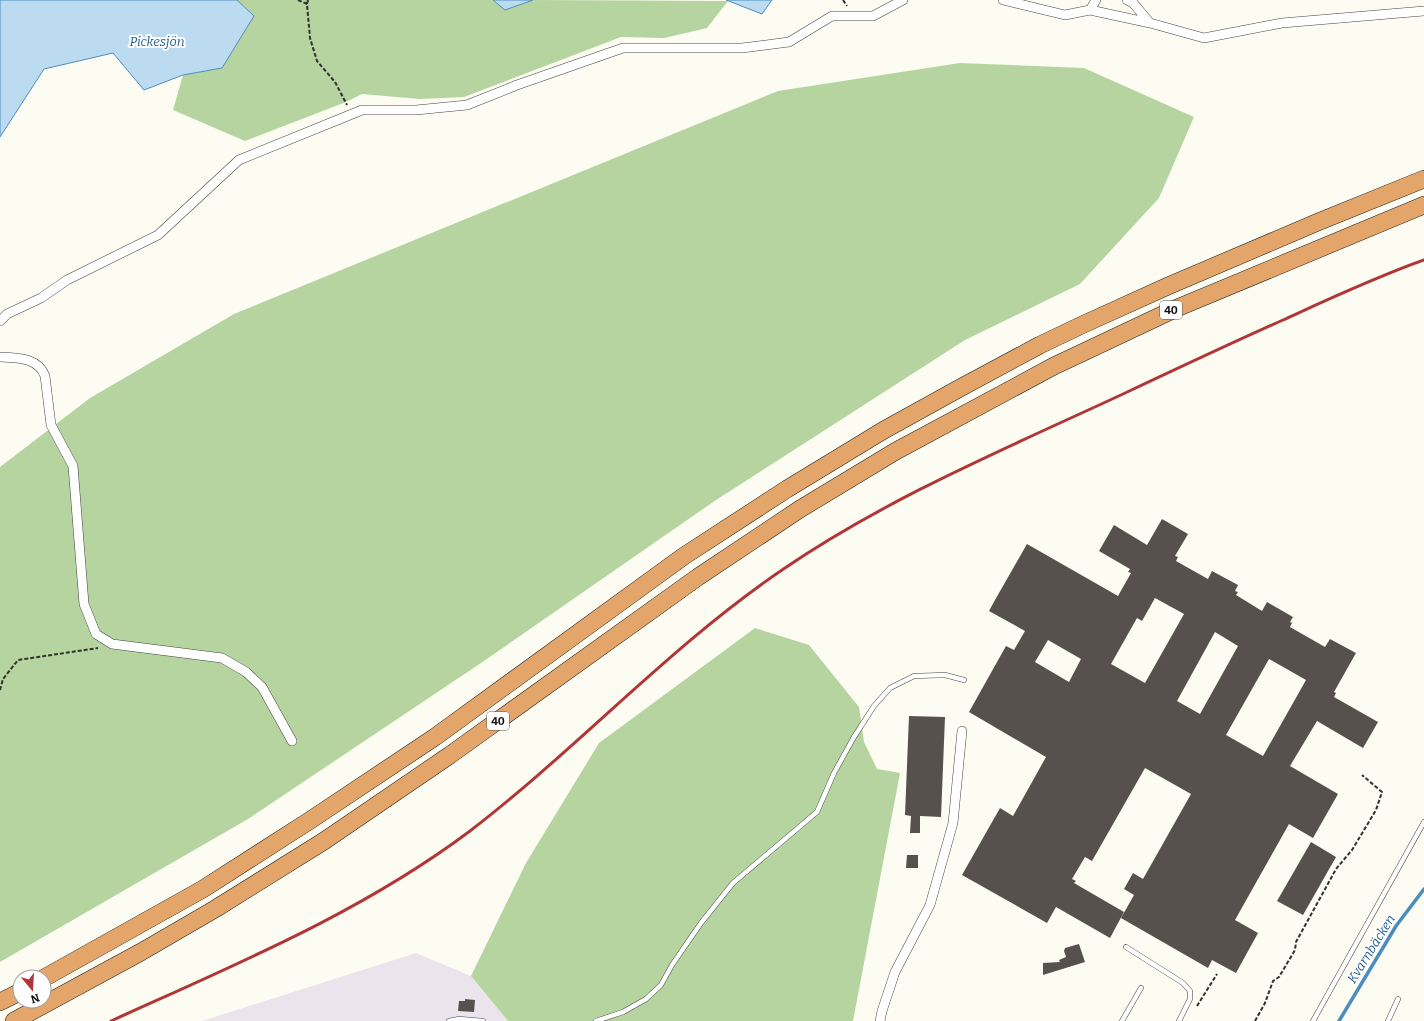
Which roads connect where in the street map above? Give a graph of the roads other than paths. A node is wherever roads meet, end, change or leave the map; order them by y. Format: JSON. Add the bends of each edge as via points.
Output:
{"nodes":[{"id":1,"x":903,"y":0,"type":"edge"},
{"id":2,"x":1002,"y":0,"type":"edge"},
{"id":3,"x":1096,"y":0,"type":"edge"},
{"id":4,"x":1127,"y":0,"type":"edge"},
{"id":5,"x":1090,"y":10,"type":"junction"},
{"id":6,"x":1424,"y":11,"type":"edge"},
{"id":7,"x":1150,"y":23,"type":"junction"},
{"id":8,"x":1424,"y":168,"type":"edge"},
{"id":9,"x":1424,"y":179,"type":"edge"},
{"id":10,"x":1424,"y":205,"type":"edge"},
{"id":11,"x":1424,"y":212,"type":"edge"},
{"id":12,"x":1318,"y":222,"type":"junction"},
{"id":13,"x":1374,"y":225,"type":"junction"},
{"id":14,"x":0,"y":321,"type":"edge"},
{"id":15,"x":0,"y":357,"type":"edge"},
{"id":16,"x":964,"y":680,"type":"dead end"},
{"id":17,"x":962,"y":731,"type":"dead end"},
{"id":18,"x":292,"y":741,"type":"dead end"},
{"id":19,"x":1424,"y":822,"type":"edge"},
{"id":20,"x":1126,"y":947,"type":"dead end"},
{"id":21,"x":52,"y":974,"type":"edge"},
{"id":22,"x":1141,"y":988,"type":"dead end"},
{"id":23,"x":12,"y":996,"type":"edge"},
{"id":24,"x":1398,"y":999,"type":"dead end"},
{"id":25,"x":0,"y":1002,"type":"edge"},
{"id":26,"x":14,"y":1021,"type":"edge"},
{"id":27,"x":449,"y":1021,"type":"edge"},
{"id":28,"x":483,"y":1021,"type":"edge"},
{"id":29,"x":596,"y":1021,"type":"edge"},
{"id":30,"x":880,"y":1021,"type":"edge"},
{"id":31,"x":1122,"y":1021,"type":"edge"},
{"id":32,"x":1179,"y":1021,"type":"edge"},
{"id":33,"x":1313,"y":1021,"type":"edge"},
{"id":34,"x":1388,"y":1021,"type":"edge"}],
"edges":[{"from":1,"to":14,"type":"street","via":[[873,16],[832,16],[789,42],[742,48],[623,48],[467,105],[416,110],[362,110],[238,160],[158,235],[67,280]]},
{"from":2,"to":5,"type":"street","via":[[1065,15]]},
{"from":3,"to":5,"type":"street"},
{"from":4,"to":7,"type":"street","via":[[1133,3]]},
{"from":5,"to":7,"type":"street"},
{"from":6,"to":7,"type":"street","via":[[1282,23],[1204,38]]},
{"from":8,"to":12,"type":"highway"},
{"from":9,"to":12,"type":"highway","number":"40"},
{"from":10,"to":13,"type":"highway","number":"40"},
{"from":11,"to":13,"type":"highway"},
{"from":12,"to":21,"type":"highway","number":"40","via":[[1072,330],[884,430],[684,556],[435,737],[309,821],[203,889]]},
{"from":13,"to":26,"type":"highway","number":"40","via":[[1177,308],[1054,366],[896,451],[800,509],[698,577],[450,755],[324,841],[141,952]]},
{"from":15,"to":18,"type":"street","via":[[31,361],[42,369],[45,376],[51,425],[73,466],[84,604],[96,634],[112,644],[222,658],[246,672],[262,687]]},
{"from":16,"to":29,"type":"lane","via":[[945,675],[914,676],[890,688],[874,706],[854,737],[834,773],[817,812],[733,882],[701,923],[661,985],[646,999],[623,1012]]},
{"from":17,"to":30,"type":"street","via":[[953,823],[930,905],[895,972]]},
{"from":19,"to":33,"type":"lane"},
{"from":20,"to":32,"type":"lane","via":[[1183,982],[1190,991],[1190,999]]},
{"from":22,"to":31,"type":"lane"},
{"from":23,"to":25,"type":"highway"},
{"from":24,"to":34,"type":"lane"},
{"from":27,"to":28,"type":"lane"}]}
